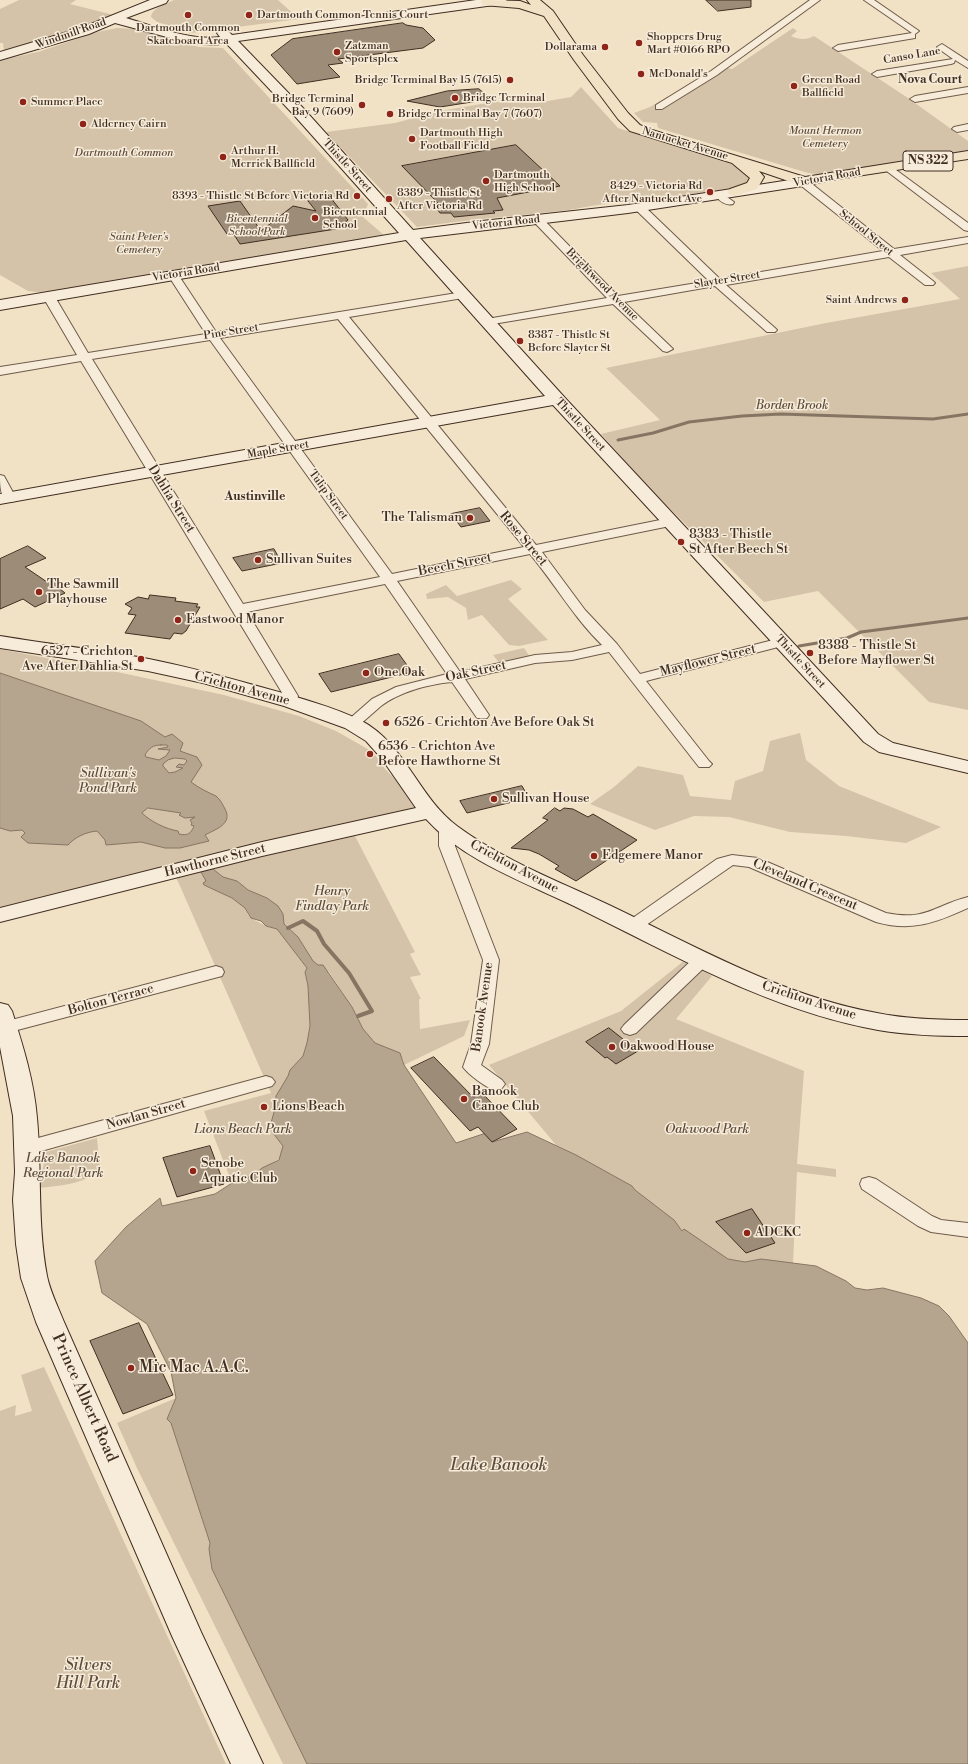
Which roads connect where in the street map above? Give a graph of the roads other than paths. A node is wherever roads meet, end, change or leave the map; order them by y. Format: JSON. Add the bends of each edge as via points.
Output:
{"nodes":[{"id":1,"x":162,"y":0,"type":"edge"},
{"id":2,"x":463,"y":0,"type":"edge"},
{"id":3,"x":501,"y":0,"type":"edge"},
{"id":4,"x":533,"y":0,"type":"edge"},
{"id":5,"x":547,"y":0,"type":"edge"},
{"id":6,"x":816,"y":0,"type":"edge"},
{"id":7,"x":868,"y":0,"type":"edge"},
{"id":8,"x":487,"y":2,"type":"junction"},
{"id":9,"x":145,"y":4,"type":"edge"},
{"id":10,"x":549,"y":14,"type":"junction"},
{"id":11,"x":116,"y":19,"type":"junction"},
{"id":12,"x":85,"y":31,"type":"junction"},
{"id":13,"x":162,"y":31,"type":"junction"},
{"id":14,"x":225,"y":36,"type":"junction"},
{"id":15,"x":942,"y":47,"type":"dead end"},
{"id":16,"x":838,"y":48,"type":"dead end"},
{"id":17,"x":0,"y":56,"type":"edge"},
{"id":18,"x":951,"y":61,"type":"dead end"},
{"id":19,"x":968,"y":65,"type":"edge"},
{"id":20,"x":877,"y":74,"type":"dead end"},
{"id":21,"x":968,"y":90,"type":"edge"},
{"id":22,"x":914,"y":99,"type":"dead end"},
{"id":23,"x":659,"y":106,"type":"dead end"},
{"id":24,"x":968,"y":127,"type":"edge"},
{"id":25,"x":957,"y":129,"type":"dead end"},
{"id":26,"x":968,"y":155,"type":"edge"},
{"id":27,"x":728,"y":158,"type":"junction"},
{"id":28,"x":888,"y":167,"type":"junction"},
{"id":29,"x":765,"y":168,"type":"junction"},
{"id":30,"x":831,"y":176,"type":"junction"},
{"id":31,"x":803,"y":182,"type":"junction"},
{"id":32,"x":728,"y":196,"type":"junction"},
{"id":33,"x":640,"y":208,"type":"junction"},
{"id":34,"x":537,"y":219,"type":"junction"},
{"id":35,"x":968,"y":228,"type":"edge"},
{"id":36,"x":411,"y":235,"type":"junction"},
{"id":37,"x":968,"y":240,"type":"edge"},
{"id":38,"x":891,"y":254,"type":"junction"},
{"id":39,"x":173,"y":275,"type":"junction"},
{"id":40,"x":717,"y":281,"type":"junction"},
{"id":41,"x":929,"y":283,"type":"dead end"},
{"id":42,"x":463,"y":294,"type":"junction"},
{"id":43,"x":47,"y":297,"type":"junction"},
{"id":44,"x":2,"y":298,"type":"edge"},
{"id":45,"x":614,"y":299,"type":"junction"},
{"id":46,"x":340,"y":314,"type":"junction"},
{"id":47,"x":487,"y":322,"type":"junction"},
{"id":48,"x":771,"y":330,"type":"dead end"},
{"id":49,"x":212,"y":335,"type":"junction"},
{"id":50,"x":667,"y":349,"type":"dead end"},
{"id":51,"x":83,"y":357,"type":"junction"},
{"id":52,"x":0,"y":371,"type":"edge"},
{"id":53,"x":557,"y":399,"type":"junction"},
{"id":54,"x":427,"y":423,"type":"junction"},
{"id":55,"x":294,"y":447,"type":"junction"},
{"id":56,"x":155,"y":472,"type":"junction"},
{"id":57,"x":0,"y":479,"type":"edge"},
{"id":58,"x":5,"y":499,"type":"edge"},
{"id":59,"x":670,"y":522,"type":"junction"},
{"id":60,"x":532,"y":550,"type":"junction"},
{"id":61,"x":387,"y":578,"type":"junction"},
{"id":62,"x":240,"y":609,"type":"junction"},
{"id":63,"x":0,"y":642,"type":"edge"},
{"id":64,"x":781,"y":642,"type":"junction"},
{"id":65,"x":612,"y":647,"type":"junction"},
{"id":66,"x":456,"y":678,"type":"junction"},
{"id":67,"x":636,"y":679,"type":"junction"},
{"id":68,"x":291,"y":702,"type":"junction"},
{"id":69,"x":482,"y":715,"type":"dead end"},
{"id":70,"x":352,"y":724,"type":"junction"},
{"id":71,"x":704,"y":764,"type":"dead end"},
{"id":72,"x":968,"y":767,"type":"edge"},
{"id":73,"x":430,"y":811,"type":"junction"},
{"id":74,"x":447,"y":829,"type":"junction"},
{"id":75,"x":968,"y":902,"type":"edge"},
{"id":76,"x":0,"y":915,"type":"edge"},
{"id":77,"x":633,"y":926,"type":"junction"},
{"id":78,"x":703,"y":959,"type":"junction"},
{"id":79,"x":216,"y":972,"type":"dead end"},
{"id":80,"x":3,"y":1019,"type":"edge"},
{"id":81,"x":968,"y":1028,"type":"edge"},
{"id":82,"x":630,"y":1029,"type":"dead end"},
{"id":83,"x":266,"y":1082,"type":"dead end"},
{"id":84,"x":496,"y":1084,"type":"dead end"},
{"id":85,"x":27,"y":1148,"type":"junction"},
{"id":86,"x":869,"y":1184,"type":"dead end"},
{"id":87,"x":968,"y":1230,"type":"edge"},
{"id":88,"x":247,"y":1764,"type":"edge"}],
"edges":[{"from":1,"to":9,"type":"main road","name":"Windmill Road"},
{"from":2,"to":14,"type":"main road"},
{"from":3,"to":8,"type":"main road"},
{"from":4,"to":10,"type":"main road","name":"Nantucket Avenue"},
{"from":5,"to":10,"type":"main road","name":"Nantucket Avenue","via":[[552,8]]},
{"from":6,"to":23,"type":"street","via":[[714,73]]},
{"from":7,"to":16,"type":"street","via":[[914,33]]},
{"from":8,"to":10,"type":"main road","via":[[520,5]]},
{"from":8,"to":14,"type":"main road"},
{"from":9,"to":11,"type":"main road","name":"Windmill Road"},
{"from":9,"to":13,"type":"main road","via":[[142,17]]},
{"from":10,"to":27,"type":"main road","name":"Nantucket Avenue","via":[[622,116],[635,128]]},
{"from":11,"to":12,"type":"main road","name":"Windmill Road"},
{"from":11,"to":13,"type":"main road"},
{"from":12,"to":13,"type":"main road","via":[[117,26]]},
{"from":12,"to":17,"type":"main road","name":"Windmill Road"},
{"from":13,"to":14,"type":"main road","via":[[198,41]]},
{"from":14,"to":36,"type":"main road","name":"Thistle Street","via":[[298,111]]},
{"from":15,"to":19,"type":"street"},
{"from":18,"to":20,"type":"street","name":"Canso Lane"},
{"from":21,"to":22,"type":"street"},
{"from":24,"to":25,"type":"street"},
{"from":26,"to":28,"type":"main road","name":"Victoria Road","number":"NS 322"},
{"from":27,"to":29,"type":"main road","name":"Nantucket Avenue"},
{"from":27,"to":32,"type":"main road","via":[[745,166],[757,177],[752,186]]},
{"from":28,"to":30,"type":"main road","name":"Victoria Road","number":"NS 322"},
{"from":28,"to":35,"type":"street"},
{"from":29,"to":30,"type":"main road"},
{"from":29,"to":31,"type":"main road","name":"Nantucket Avenue"},
{"from":30,"to":31,"type":"main road","name":"Victoria Road","number":"NS 322"},
{"from":31,"to":32,"type":"main road","name":"Victoria Road","number":"NS 322"},
{"from":31,"to":38,"type":"street","name":"School Street"},
{"from":32,"to":33,"type":"main road","name":"Victoria Road","number":"NS 322"},
{"from":33,"to":34,"type":"main road","name":"Victoria Road","number":"NS 322"},
{"from":33,"to":40,"type":"street"},
{"from":34,"to":36,"type":"main road","name":"Victoria Road","number":"NS 322"},
{"from":34,"to":45,"type":"street","name":"Brightwood Avenue"},
{"from":36,"to":39,"type":"main road","name":"Victoria Road","number":"NS 322"},
{"from":36,"to":42,"type":"main road","name":"Thistle Street"},
{"from":37,"to":38,"type":"street","name":"Slayter Street"},
{"from":38,"to":40,"type":"street","name":"Slayter Street"},
{"from":38,"to":41,"type":"street","name":"School Street"},
{"from":39,"to":43,"type":"main road","name":"Victoria Road","number":"NS 322"},
{"from":39,"to":49,"type":"street","name":"Tulip Street"},
{"from":40,"to":45,"type":"street","name":"Slayter Street"},
{"from":40,"to":48,"type":"street"},
{"from":42,"to":46,"type":"street","name":"Pine Street"},
{"from":42,"to":47,"type":"main road","name":"Thistle Street"},
{"from":43,"to":44,"type":"main road","name":"Victoria Road","number":"NS 322"},
{"from":43,"to":51,"type":"street","name":"Dahlia Street"},
{"from":45,"to":47,"type":"street","name":"Slayter Street"},
{"from":45,"to":50,"type":"street","name":"Brightwood Avenue"},
{"from":46,"to":49,"type":"street","name":"Pine Street"},
{"from":46,"to":54,"type":"street","name":"Rose Street"},
{"from":47,"to":53,"type":"main road","name":"Thistle Street"},
{"from":49,"to":51,"type":"street","name":"Pine Street"},
{"from":49,"to":55,"type":"street","name":"Tulip Street"},
{"from":51,"to":52,"type":"street","name":"Pine Street"},
{"from":51,"to":56,"type":"street","name":"Dahlia Street"},
{"from":53,"to":54,"type":"main road","name":"Maple Street"},
{"from":53,"to":59,"type":"main road","name":"Thistle Street"},
{"from":54,"to":55,"type":"main road","name":"Maple Street"},
{"from":54,"to":60,"type":"street","name":"Rose Street"},
{"from":55,"to":56,"type":"main road","name":"Maple Street"},
{"from":55,"to":61,"type":"street","name":"Tulip Street"},
{"from":56,"to":58,"type":"main road","name":"Maple Street"},
{"from":56,"to":62,"type":"street","name":"Dahlia Street"},
{"from":57,"to":58,"type":"street"},
{"from":59,"to":60,"type":"street","name":"Beech Street"},
{"from":59,"to":64,"type":"main road","name":"Thistle Street"},
{"from":60,"to":61,"type":"street","name":"Beech Street"},
{"from":60,"to":65,"type":"street","name":"Rose Street","via":[[554,575],[563,591],[598,635]]},
{"from":61,"to":62,"type":"street","name":"Beech Street"},
{"from":61,"to":66,"type":"street","name":"Tulip Street"},
{"from":62,"to":68,"type":"street","name":"Dahlia Street","via":[[291,696]]},
{"from":63,"to":68,"type":"main road","name":"Crichton Avenue","via":[[148,665],[207,678]]},
{"from":64,"to":67,"type":"street","name":"Mayflower Street"},
{"from":64,"to":72,"type":"main road","name":"Thistle Street","via":[[877,744],[895,751]]},
{"from":65,"to":66,"type":"street","name":"Oak Street","via":[[572,656],[535,659]]},
{"from":65,"to":67,"type":"street","name":"Rose Street"},
{"from":66,"to":69,"type":"street","name":"Tulip Street"},
{"from":66,"to":70,"type":"street","name":"Oak Street","via":[[439,679],[400,690],[377,702]]},
{"from":67,"to":71,"type":"street","name":"Rose Street"},
{"from":68,"to":70,"type":"main road","name":"Crichton Avenue"},
{"from":70,"to":73,"type":"main road","name":"Crichton Avenue","via":[[373,737]]},
{"from":73,"to":74,"type":"main road","name":"Crichton Avenue"},
{"from":73,"to":76,"type":"main road","name":"Hawthorne Street","via":[[262,849]]},
{"from":74,"to":77,"type":"main road","name":"Crichton Avenue","via":[[504,864]]},
{"from":74,"to":84,"type":"street","name":"Banook Avenue","via":[[447,846],[491,960],[480,1044],[472,1067]]},
{"from":75,"to":77,"type":"street","name":"Cleveland Crescent","via":[[927,920],[893,921],[752,862],[732,860],[723,863]]},
{"from":77,"to":78,"type":"main road","name":"Crichton Avenue"},
{"from":78,"to":81,"type":"main road","name":"Crichton Avenue","via":[[772,990],[831,1011],[868,1020],[918,1027]]},
{"from":78,"to":82,"type":"street"},
{"from":79,"to":80,"type":"street","name":"Bolton Terrace"},
{"from":80,"to":85,"type":"main road","name":"Prince Albert Road","via":[[19,1079]]},
{"from":83,"to":85,"type":"street","name":"Nowlan Street"},
{"from":85,"to":88,"type":"main road","name":"Prince Albert Road","via":[[26,1200],[34,1278],[50,1322],[187,1636]]},
{"from":86,"to":87,"type":"street","via":[[925,1221],[938,1227]]}]}
